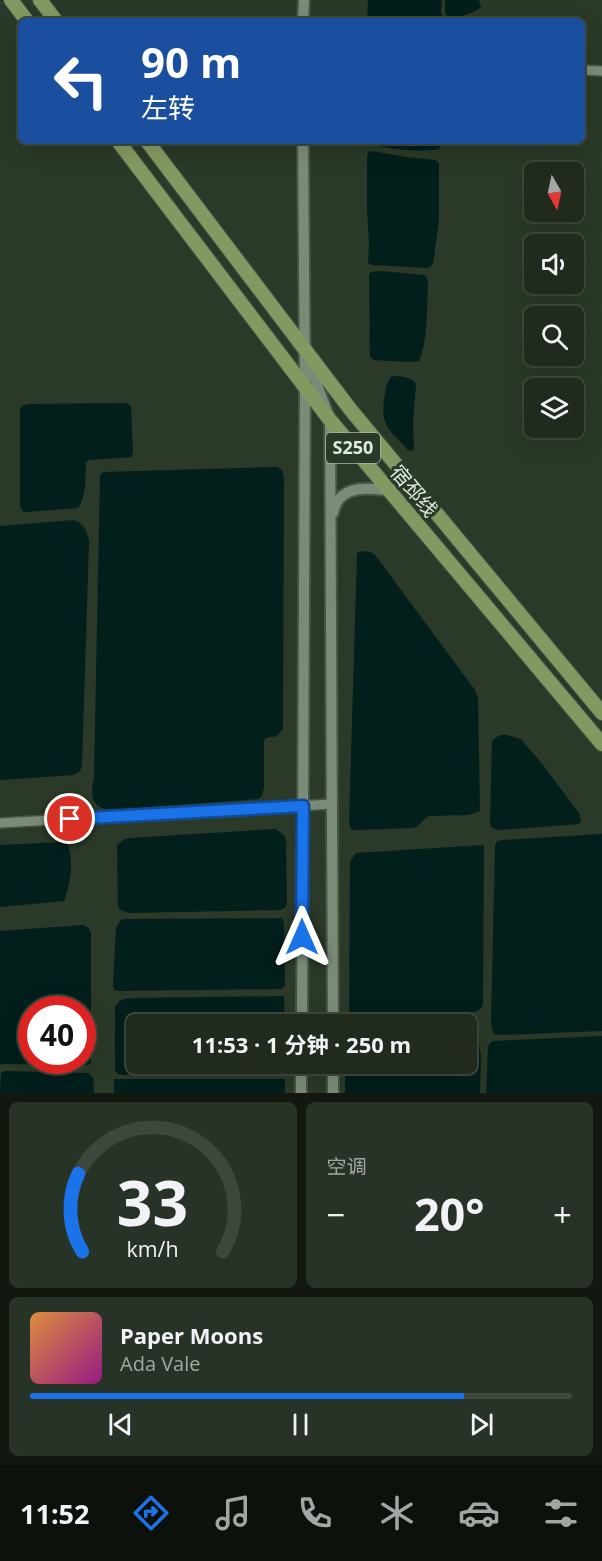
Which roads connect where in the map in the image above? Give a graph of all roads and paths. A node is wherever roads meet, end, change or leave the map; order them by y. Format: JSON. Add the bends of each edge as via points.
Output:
{"nodes":[{"id":1,"x":11,"y":0,"type":"edge"},
{"id":2,"x":40,"y":0,"type":"edge"},
{"id":3,"x":304,"y":0,"type":"edge"},
{"id":4,"x":25,"y":18,"type":"edge"},
{"id":5,"x":54,"y":18,"type":"edge"},
{"id":6,"x":303,"y":18,"type":"edge"},
{"id":7,"x":585,"y":70,"type":"edge"},
{"id":8,"x":602,"y":71,"type":"edge"},
{"id":9,"x":120,"y":144,"type":"edge"},
{"id":10,"x":149,"y":144,"type":"edge"},
{"id":11,"x":303,"y":144,"type":"edge"},
{"id":12,"x":303,"y":347,"type":"junction"},
{"id":13,"x":305,"y":388,"type":"junction"},
{"id":14,"x":330,"y":420,"type":"junction"},
{"id":15,"x":388,"y":490,"type":"junction"},
{"id":16,"x":330,"y":519,"type":"junction"},
{"id":17,"x":602,"y":713,"type":"edge"},
{"id":18,"x":602,"y":744,"type":"edge"},
{"id":19,"x":332,"y":804,"type":"junction"},
{"id":20,"x":303,"y":806,"type":"junction"},
{"id":21,"x":0,"y":823,"type":"edge"},
{"id":22,"x":302,"y":1014,"type":"edge"},
{"id":23,"x":333,"y":1014,"type":"edge"},
{"id":24,"x":301,"y":1074,"type":"edge"},
{"id":25,"x":333,"y":1074,"type":"edge"},
{"id":26,"x":301,"y":1093,"type":"edge"},
{"id":27,"x":333,"y":1093,"type":"edge"}],
"edges":[{"from":1,"to":4,"type":"main road"},
{"from":2,"to":5,"type":"main road"},
{"from":3,"to":6,"type":"street"},
{"from":7,"to":8,"type":"street"},
{"from":9,"to":13,"type":"main road","name":"宿邳线","number":"S250"},
{"from":10,"to":12,"type":"main road","name":"宿邳线","number":"S250"},
{"from":11,"to":12,"type":"street"},
{"from":12,"to":13,"type":"street"},
{"from":12,"to":14,"type":"street"},
{"from":12,"to":17,"type":"main road","name":"宿邳线","number":"S250"},
{"from":13,"to":14,"type":"main road","name":"宿邳线","number":"S250"},
{"from":13,"to":20,"type":"street"},
{"from":14,"to":15,"type":"main road","name":"宿邳线","number":"S250"},
{"from":14,"to":16,"type":"street"},
{"from":15,"to":16,"type":"street","via":[[368,488],[347,494],[338,500]]},
{"from":15,"to":18,"type":"main road","name":"宿邳线","number":"S250"},
{"from":16,"to":19,"type":"street"},
{"from":19,"to":20,"type":"street"},
{"from":19,"to":23,"type":"street"},
{"from":20,"to":21,"type":"street"},
{"from":20,"to":22,"type":"street"},
{"from":24,"to":26,"type":"street"},
{"from":25,"to":27,"type":"street"}]}
